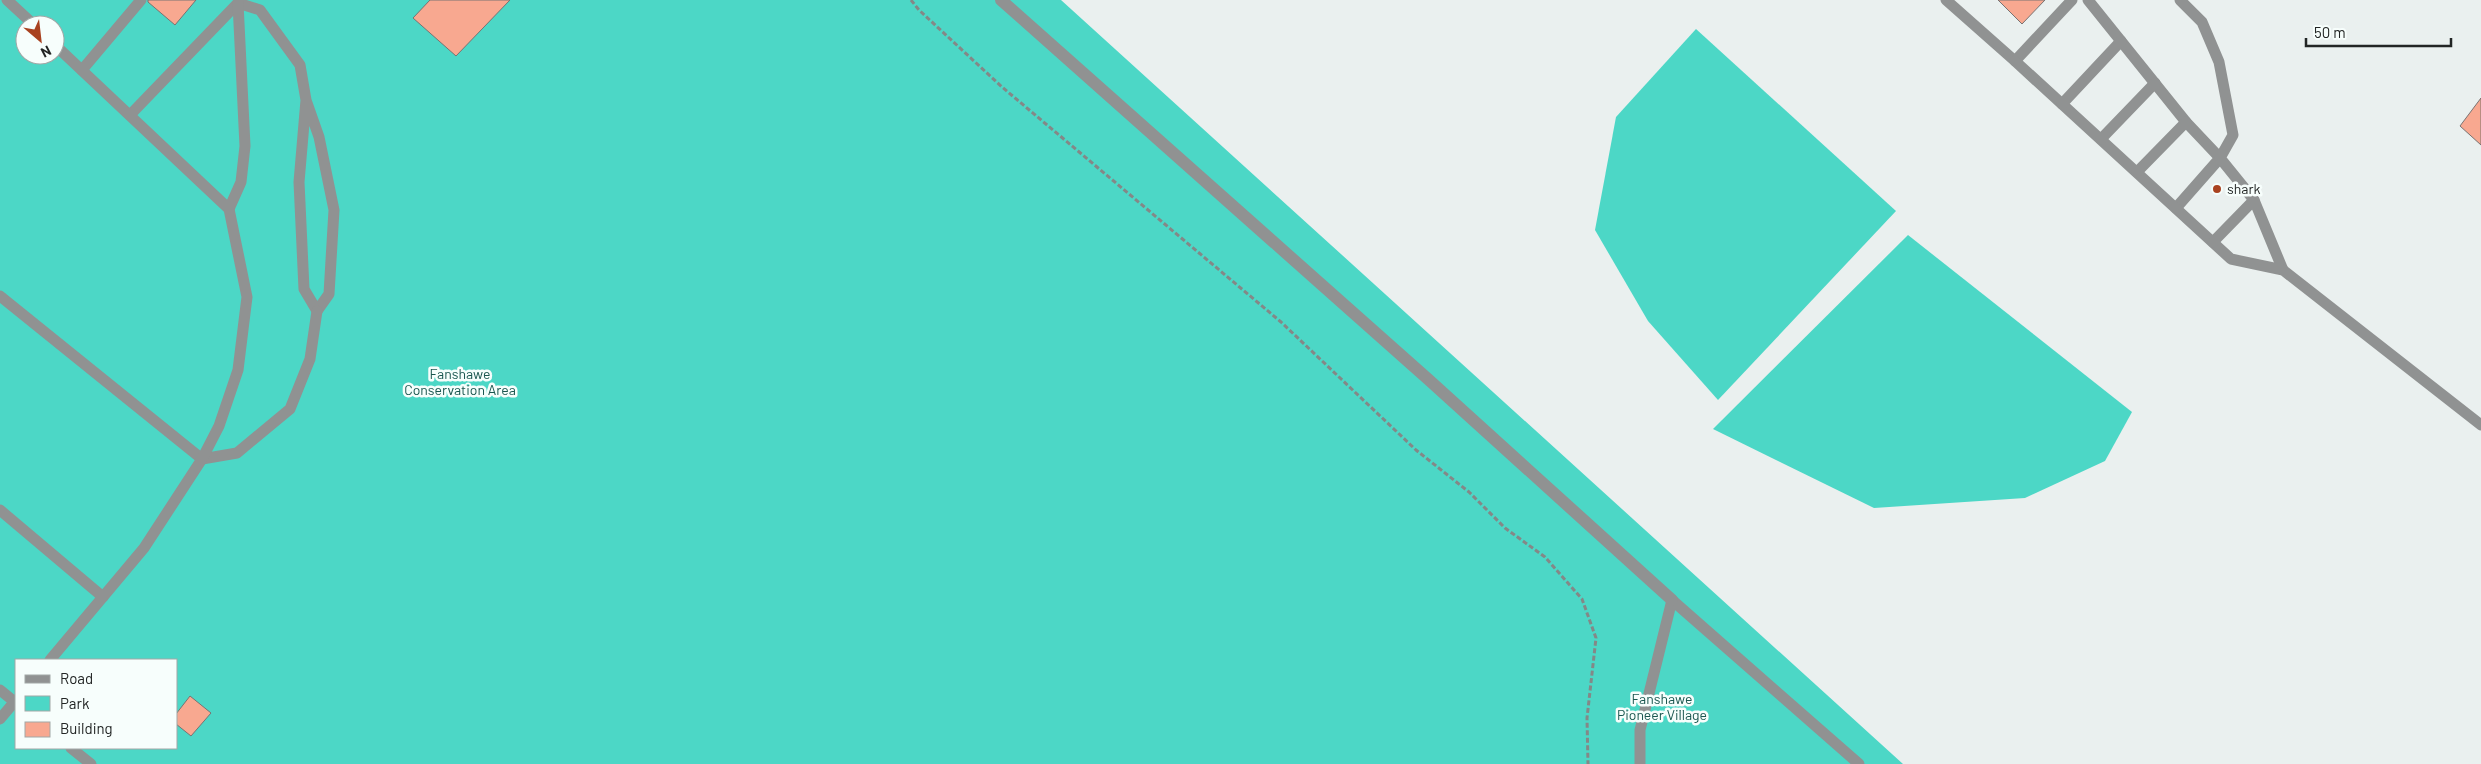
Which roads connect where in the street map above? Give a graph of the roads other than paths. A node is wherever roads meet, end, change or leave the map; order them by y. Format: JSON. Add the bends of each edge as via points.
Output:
{"nodes":[{"id":1,"x":7,"y":0,"type":"edge"},
{"id":2,"x":142,"y":0,"type":"edge"},
{"id":3,"x":1001,"y":0,"type":"edge"},
{"id":4,"x":1946,"y":0,"type":"edge"},
{"id":5,"x":2072,"y":0,"type":"edge"},
{"id":6,"x":2088,"y":0,"type":"edge"},
{"id":7,"x":2180,"y":0,"type":"edge"},
{"id":8,"x":238,"y":3,"type":"junction"},
{"id":9,"x":23,"y":15,"type":"edge"},
{"id":10,"x":2121,"y":41,"type":"junction"},
{"id":11,"x":65,"y":54,"type":"edge"},
{"id":12,"x":2015,"y":61,"type":"junction"},
{"id":13,"x":82,"y":70,"type":"junction"},
{"id":14,"x":2155,"y":83,"type":"junction"},
{"id":15,"x":306,"y":100,"type":"junction"},
{"id":16,"x":2062,"y":104,"type":"junction"},
{"id":17,"x":130,"y":115,"type":"junction"},
{"id":18,"x":2186,"y":122,"type":"junction"},
{"id":19,"x":2101,"y":139,"type":"junction"},
{"id":20,"x":2220,"y":158,"type":"junction"},
{"id":21,"x":2137,"y":172,"type":"junction"},
{"id":22,"x":2254,"y":200,"type":"junction"},
{"id":23,"x":2176,"y":208,"type":"junction"},
{"id":24,"x":229,"y":209,"type":"junction"},
{"id":25,"x":2213,"y":242,"type":"junction"},
{"id":26,"x":2283,"y":270,"type":"junction"},
{"id":27,"x":0,"y":296,"type":"edge"},
{"id":28,"x":317,"y":311,"type":"junction"},
{"id":29,"x":2481,"y":425,"type":"edge"},
{"id":30,"x":202,"y":459,"type":"junction"},
{"id":31,"x":0,"y":510,"type":"edge"},
{"id":32,"x":103,"y":598,"type":"junction"},
{"id":33,"x":1672,"y":600,"type":"junction"},
{"id":34,"x":51,"y":659,"type":"edge"},
{"id":35,"x":0,"y":690,"type":"edge"},
{"id":36,"x":15,"y":701,"type":"edge"},
{"id":37,"x":15,"y":703,"type":"edge"},
{"id":38,"x":0,"y":719,"type":"edge"},
{"id":39,"x":72,"y":749,"type":"edge"},
{"id":40,"x":91,"y":764,"type":"edge"},
{"id":41,"x":1640,"y":764,"type":"edge"},
{"id":42,"x":1860,"y":764,"type":"edge"}],
"edges":[{"from":1,"to":9,"type":"lane"},
{"from":2,"to":13,"type":"lane"},
{"from":3,"to":33,"type":"street"},
{"from":4,"to":12,"type":"lane"},
{"from":5,"to":12,"type":"lane"},
{"from":6,"to":10,"type":"lane"},
{"from":7,"to":20,"type":"lane","via":[[2202,22],[2219,62],[2233,135]]},
{"from":8,"to":15,"type":"lane","via":[[260,10],[300,65]]},
{"from":8,"to":17,"type":"lane"},
{"from":8,"to":24,"type":"lane","via":[[245,146],[241,182]]},
{"from":10,"to":14,"type":"lane"},
{"from":10,"to":16,"type":"lane"},
{"from":11,"to":13,"type":"lane"},
{"from":12,"to":16,"type":"lane"},
{"from":13,"to":17,"type":"lane"},
{"from":14,"to":18,"type":"lane"},
{"from":14,"to":19,"type":"lane"},
{"from":15,"to":28,"type":"lane","via":[[299,182],[304,289]]},
{"from":15,"to":28,"type":"lane","via":[[319,137],[334,210],[329,294]]},
{"from":16,"to":19,"type":"lane"},
{"from":17,"to":24,"type":"lane"},
{"from":18,"to":20,"type":"lane"},
{"from":18,"to":21,"type":"lane"},
{"from":19,"to":21,"type":"lane"},
{"from":20,"to":22,"type":"lane"},
{"from":20,"to":23,"type":"lane"},
{"from":21,"to":23,"type":"lane"},
{"from":22,"to":25,"type":"lane"},
{"from":22,"to":26,"type":"lane"},
{"from":23,"to":25,"type":"lane"},
{"from":24,"to":30,"type":"lane","via":[[247,297],[238,370],[219,426]]},
{"from":25,"to":26,"type":"lane","via":[[2231,259]]},
{"from":26,"to":29,"type":"lane"},
{"from":27,"to":30,"type":"lane"},
{"from":28,"to":30,"type":"lane","via":[[310,359],[290,409],[238,453]]},
{"from":30,"to":32,"type":"lane","via":[[144,548]]},
{"from":31,"to":32,"type":"lane"},
{"from":32,"to":34,"type":"lane"},
{"from":33,"to":41,"type":"lane","via":[[1640,730]]},
{"from":33,"to":42,"type":"lane"},
{"from":35,"to":36,"type":"lane"},
{"from":37,"to":38,"type":"lane"},
{"from":39,"to":40,"type":"lane"}]}
